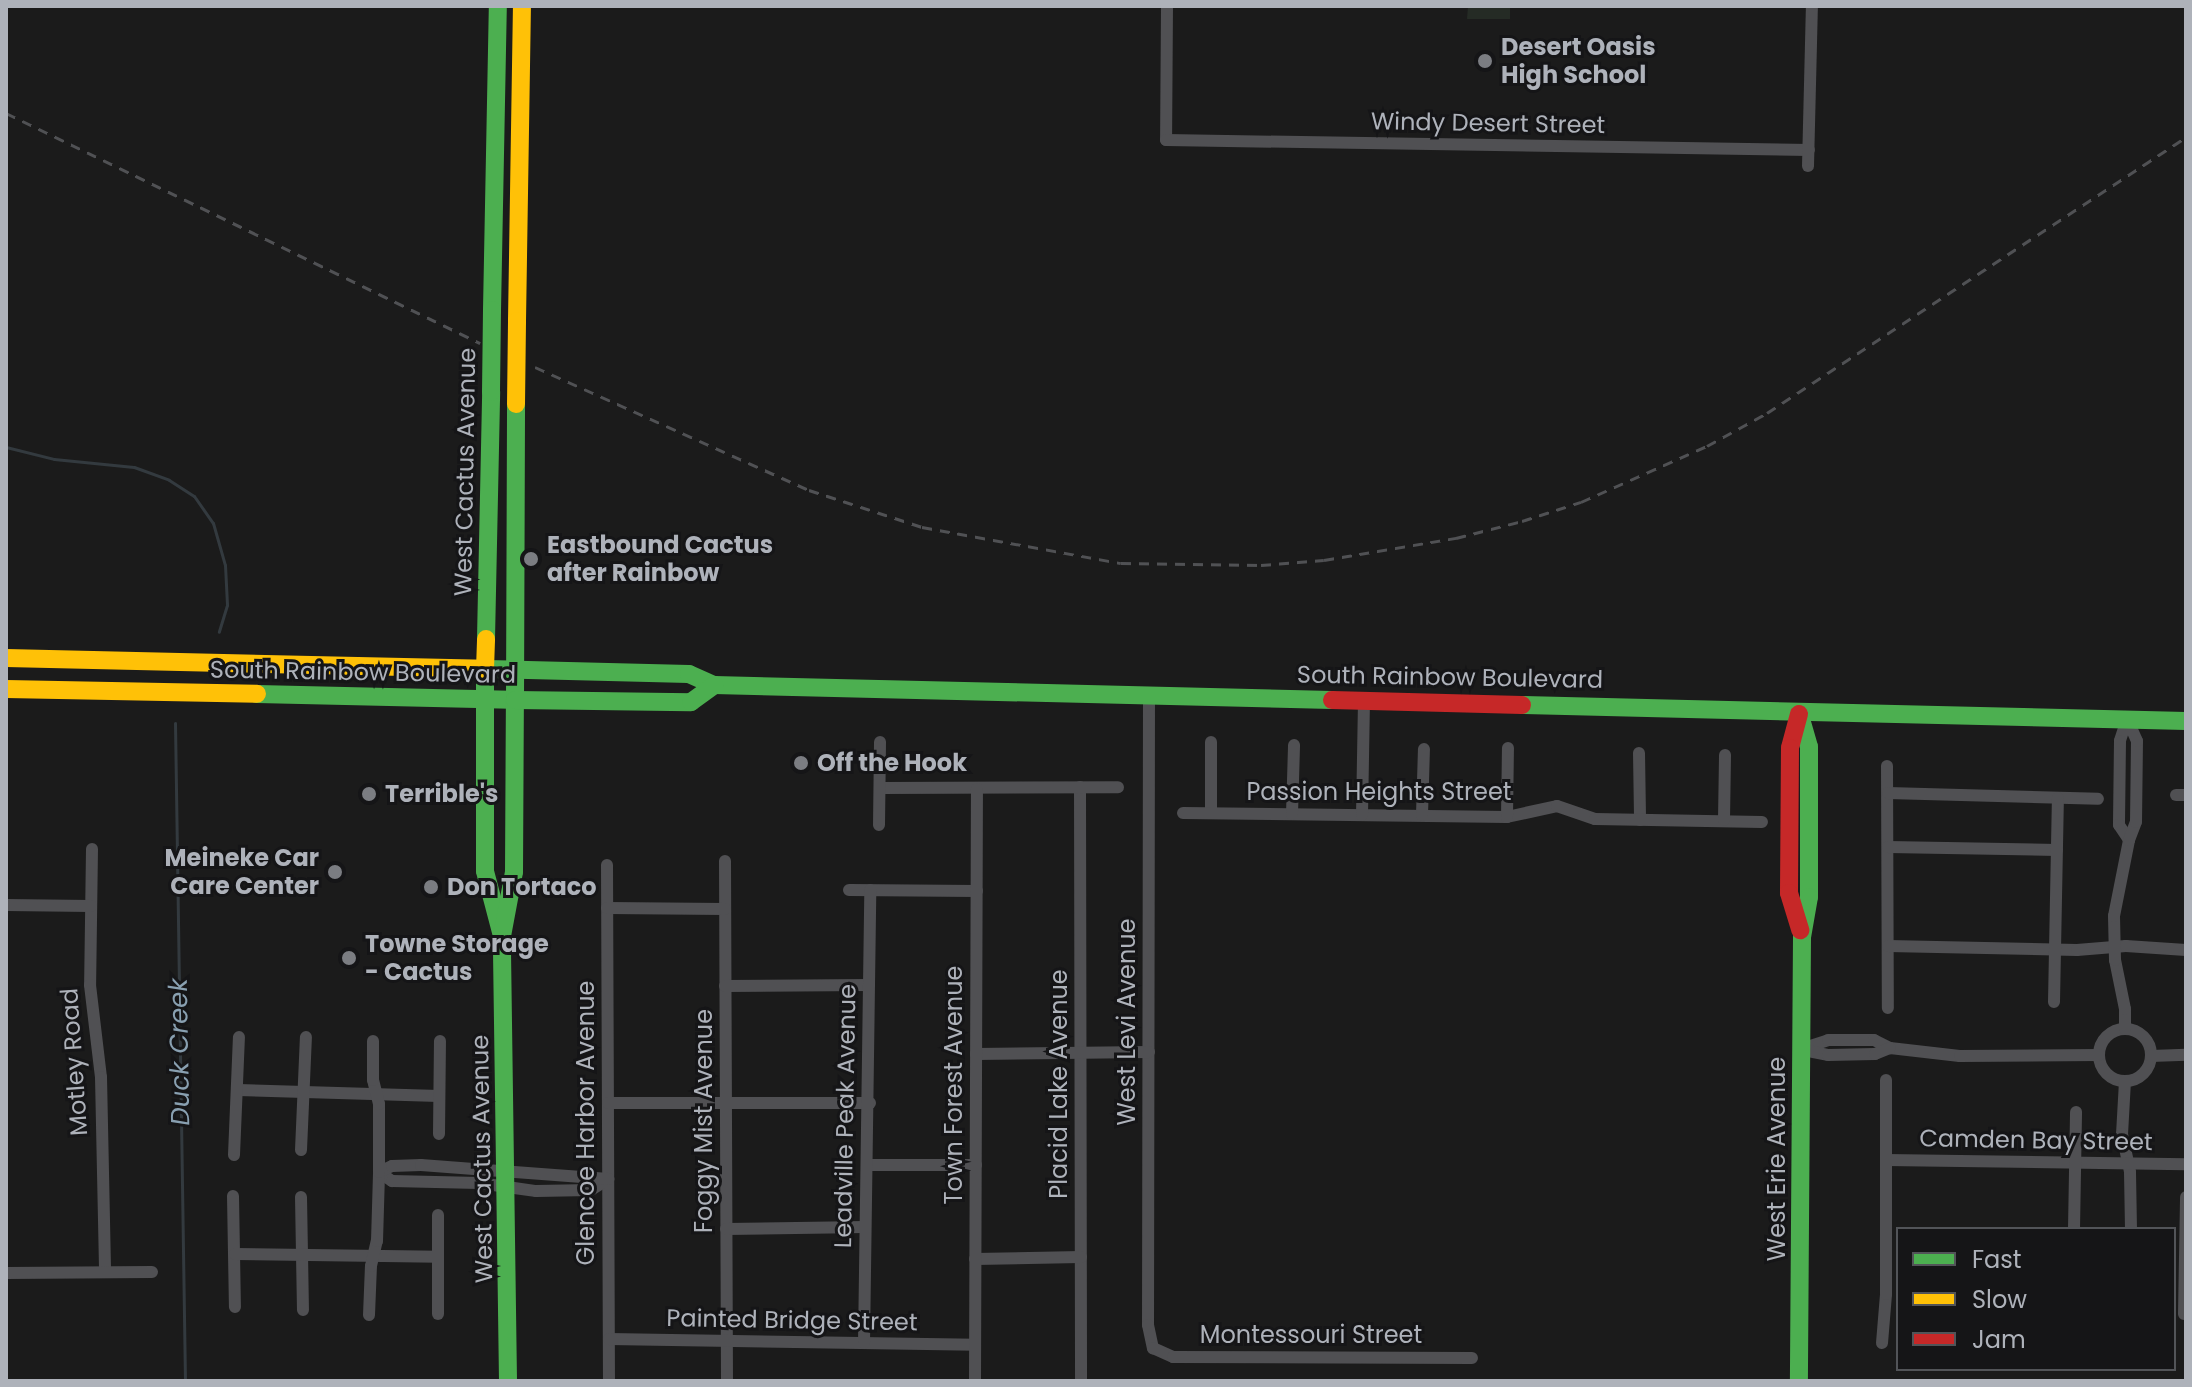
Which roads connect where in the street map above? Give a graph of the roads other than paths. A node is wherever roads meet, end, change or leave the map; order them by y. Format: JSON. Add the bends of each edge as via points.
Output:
{"nodes":[{"id":1,"x":498,"y":6,"type":"edge"},
{"id":2,"x":522,"y":6,"type":"edge"},
{"id":3,"x":1167,"y":6,"type":"edge"},
{"id":4,"x":1812,"y":6,"type":"edge"},
{"id":5,"x":1809,"y":150,"type":"junction"},
{"id":6,"x":1808,"y":166,"type":"dead end"},
{"id":7,"x":6,"y":658,"type":"edge"},
{"id":8,"x":485,"y":669,"type":"junction"},
{"id":9,"x":515,"y":670,"type":"junction"},
{"id":10,"x":714,"y":685,"type":"junction"},
{"id":11,"x":6,"y":689,"type":"edge"},
{"id":12,"x":1149,"y":695,"type":"junction"},
{"id":13,"x":485,"y":699,"type":"junction"},
{"id":14,"x":1364,"y":699,"type":"junction"},
{"id":15,"x":515,"y":700,"type":"junction"},
{"id":16,"x":1799,"y":712,"type":"junction"},
{"id":17,"x":2127,"y":719,"type":"junction"},
{"id":18,"x":2186,"y":721,"type":"edge"},
{"id":19,"x":880,"y":742,"type":"dead end"},
{"id":20,"x":1211,"y":742,"type":"dead end"},
{"id":21,"x":1294,"y":745,"type":"dead end"},
{"id":22,"x":1508,"y":748,"type":"dead end"},
{"id":23,"x":1424,"y":749,"type":"dead end"},
{"id":24,"x":1639,"y":753,"type":"dead end"},
{"id":25,"x":1725,"y":755,"type":"dead end"},
{"id":26,"x":1887,"y":766,"type":"dead end"},
{"id":27,"x":1080,"y":787,"type":"junction"},
{"id":28,"x":1118,"y":787,"type":"dead end"},
{"id":29,"x":880,"y":788,"type":"junction"},
{"id":30,"x":977,"y":789,"type":"junction"},
{"id":31,"x":1888,"y":793,"type":"junction"},
{"id":32,"x":2058,"y":798,"type":"junction"},
{"id":33,"x":2098,"y":799,"type":"dead end"},
{"id":34,"x":1183,"y":813,"type":"dead end"},
{"id":35,"x":1211,"y":813,"type":"junction"},
{"id":36,"x":1292,"y":814,"type":"junction"},
{"id":37,"x":1362,"y":815,"type":"junction"},
{"id":38,"x":1422,"y":815,"type":"junction"},
{"id":39,"x":1507,"y":817,"type":"junction"},
{"id":40,"x":1640,"y":820,"type":"junction"},
{"id":41,"x":1724,"y":820,"type":"junction"},
{"id":42,"x":1762,"y":822,"type":"dead end"},
{"id":43,"x":879,"y":825,"type":"dead end"},
{"id":44,"x":1888,"y":847,"type":"junction"},
{"id":45,"x":92,"y":849,"type":"dead end"},
{"id":46,"x":2057,"y":850,"type":"junction"},
{"id":47,"x":725,"y":861,"type":"dead end"},
{"id":48,"x":607,"y":865,"type":"dead end"},
{"id":49,"x":849,"y":890,"type":"dead end"},
{"id":50,"x":870,"y":890,"type":"junction"},
{"id":51,"x":977,"y":891,"type":"junction"},
{"id":52,"x":6,"y":905,"type":"edge"},
{"id":53,"x":91,"y":906,"type":"junction"},
{"id":54,"x":607,"y":908,"type":"junction"},
{"id":55,"x":725,"y":909,"type":"junction"},
{"id":56,"x":502,"y":936,"type":"junction"},
{"id":57,"x":1888,"y":946,"type":"junction"},
{"id":58,"x":2115,"y":948,"type":"junction"},
{"id":59,"x":2055,"y":949,"type":"junction"},
{"id":60,"x":2186,"y":950,"type":"edge"},
{"id":61,"x":869,"y":985,"type":"junction"},
{"id":62,"x":725,"y":986,"type":"junction"},
{"id":63,"x":2054,"y":1002,"type":"dead end"},
{"id":64,"x":1888,"y":1008,"type":"dead end"},
{"id":65,"x":2125,"y":1029,"type":"junction"},
{"id":66,"x":239,"y":1037,"type":"dead end"},
{"id":67,"x":306,"y":1037,"type":"dead end"},
{"id":68,"x":373,"y":1041,"type":"dead end"},
{"id":69,"x":440,"y":1041,"type":"dead end"},
{"id":70,"x":1801,"y":1049,"type":"junction"},
{"id":71,"x":1081,"y":1052,"type":"junction"},
{"id":72,"x":1149,"y":1052,"type":"junction"},
{"id":73,"x":976,"y":1054,"type":"junction"},
{"id":74,"x":2099,"y":1055,"type":"junction"},
{"id":75,"x":2186,"y":1055,"type":"edge"},
{"id":76,"x":2151,"y":1056,"type":"junction"},
{"id":77,"x":1886,"y":1080,"type":"dead end"},
{"id":78,"x":2125,"y":1081,"type":"junction"},
{"id":79,"x":238,"y":1090,"type":"junction"},
{"id":80,"x":304,"y":1092,"type":"junction"},
{"id":81,"x":376,"y":1094,"type":"junction"},
{"id":82,"x":439,"y":1096,"type":"junction"},
{"id":83,"x":726,"y":1102,"type":"junction"},
{"id":84,"x":608,"y":1103,"type":"junction"},
{"id":85,"x":870,"y":1103,"type":"junction"},
{"id":86,"x":2076,"y":1112,"type":"dead end"},
{"id":87,"x":439,"y":1134,"type":"dead end"},
{"id":88,"x":301,"y":1150,"type":"dead end"},
{"id":89,"x":234,"y":1155,"type":"dead end"},
{"id":90,"x":1886,"y":1160,"type":"junction"},
{"id":91,"x":2075,"y":1162,"type":"junction"},
{"id":92,"x":2128,"y":1163,"type":"junction"},
{"id":93,"x":2186,"y":1164,"type":"edge"},
{"id":94,"x":869,"y":1165,"type":"junction"},
{"id":95,"x":976,"y":1165,"type":"junction"},
{"id":96,"x":379,"y":1172,"type":"junction"},
{"id":97,"x":507,"y":1179,"type":"junction"},
{"id":98,"x":608,"y":1179,"type":"junction"},
{"id":99,"x":233,"y":1196,"type":"dead end"},
{"id":100,"x":301,"y":1197,"type":"dead end"},
{"id":101,"x":2186,"y":1197,"type":"edge"},
{"id":102,"x":438,"y":1215,"type":"dead end"},
{"id":103,"x":865,"y":1227,"type":"junction"},
{"id":104,"x":2074,"y":1227,"type":"edge"},
{"id":105,"x":2131,"y":1227,"type":"edge"},
{"id":106,"x":726,"y":1229,"type":"junction"},
{"id":107,"x":235,"y":1254,"type":"junction"},
{"id":108,"x":303,"y":1255,"type":"junction"},
{"id":109,"x":373,"y":1256,"type":"junction"},
{"id":110,"x":438,"y":1257,"type":"junction"},
{"id":111,"x":1081,"y":1257,"type":"junction"},
{"id":112,"x":975,"y":1259,"type":"junction"},
{"id":113,"x":2186,"y":1259,"type":"edge"},
{"id":114,"x":1892,"y":1260,"type":"edge"},
{"id":115,"x":105,"y":1272,"type":"junction"},
{"id":116,"x":152,"y":1272,"type":"dead end"},
{"id":117,"x":6,"y":1273,"type":"edge"},
{"id":118,"x":235,"y":1307,"type":"dead end"},
{"id":119,"x":303,"y":1310,"type":"dead end"},
{"id":120,"x":1883,"y":1311,"type":"junction"},
{"id":121,"x":1896,"y":1312,"type":"edge"},
{"id":122,"x":438,"y":1314,"type":"dead end"},
{"id":123,"x":2181,"y":1314,"type":"edge"},
{"id":124,"x":369,"y":1315,"type":"dead end"},
{"id":125,"x":609,"y":1339,"type":"junction"},
{"id":126,"x":727,"y":1341,"type":"junction"},
{"id":127,"x":864,"y":1343,"type":"junction"},
{"id":128,"x":1882,"y":1343,"type":"dead end"},
{"id":129,"x":975,"y":1345,"type":"junction"},
{"id":130,"x":1153,"y":1348,"type":"joint"},
{"id":131,"x":1472,"y":1358,"type":"dead end"},
{"id":132,"x":508,"y":1381,"type":"edge"},
{"id":133,"x":609,"y":1381,"type":"edge"},
{"id":134,"x":727,"y":1381,"type":"edge"},
{"id":135,"x":975,"y":1381,"type":"edge"},
{"id":136,"x":1081,"y":1381,"type":"edge"},
{"id":137,"x":1799,"y":1381,"type":"edge"}],
"edges":[{"from":1,"to":8,"type":"main road","name":"West Cactus Avenue","bridge":true},
{"from":2,"to":9,"type":"main road","name":"West Cactus Avenue","bridge":true},
{"from":3,"to":5,"type":"street","name":"Windy Desert Street","via":[[1166,140]]},
{"from":4,"to":5,"type":"street"},
{"from":5,"to":6,"type":"street"},
{"from":7,"to":8,"type":"main road","name":"South Rainbow Boulevard"},
{"from":8,"to":9,"type":"main road","name":"South Rainbow Boulevard"},
{"from":8,"to":13,"type":"main road","name":"West Cactus Avenue"},
{"from":9,"to":10,"type":"main road","name":"South Rainbow Boulevard","via":[[689,674]]},
{"from":9,"to":15,"type":"main road","name":"West Cactus Avenue"},
{"from":10,"to":12,"type":"main road","name":"South Rainbow Boulevard"},
{"from":10,"to":15,"type":"main road","name":"South Rainbow Boulevard","via":[[691,702]]},
{"from":11,"to":13,"type":"main road","name":"South Rainbow Boulevard"},
{"from":12,"to":14,"type":"main road","name":"South Rainbow Boulevard"},
{"from":12,"to":72,"type":"street","name":"West Levi Avenue"},
{"from":13,"to":15,"type":"main road","name":"South Rainbow Boulevard"},
{"from":13,"to":56,"type":"main road","name":"West Cactus Avenue","via":[[485,871]]},
{"from":14,"to":16,"type":"main road","name":"South Rainbow Boulevard"},
{"from":14,"to":37,"type":"street"},
{"from":15,"to":56,"type":"main road","name":"West Cactus Avenue","via":[[514,872]]},
{"from":16,"to":17,"type":"main road","name":"South Rainbow Boulevard"},
{"from":16,"to":70,"type":"main road","name":"West Erie Avenue","via":[[1809,747]]},
{"from":17,"to":18,"type":"main road","name":"South Rainbow Boulevard"},
{"from":17,"to":58,"type":"street","via":[[2137,741],[2136,822],[2114,916]]},
{"from":19,"to":29,"type":"street"},
{"from":20,"to":35,"type":"street"},
{"from":21,"to":36,"type":"street"},
{"from":22,"to":39,"type":"street"},
{"from":23,"to":38,"type":"street"},
{"from":24,"to":40,"type":"street"},
{"from":25,"to":41,"type":"street"},
{"from":26,"to":31,"type":"street"},
{"from":27,"to":28,"type":"street"},
{"from":27,"to":30,"type":"street"},
{"from":27,"to":71,"type":"street","name":"Placid Lake Avenue"},
{"from":29,"to":30,"type":"street"},
{"from":29,"to":43,"type":"street"},
{"from":30,"to":51,"type":"street","name":"Town Forest Avenue"},
{"from":31,"to":32,"type":"street"},
{"from":31,"to":44,"type":"street"},
{"from":32,"to":33,"type":"street"},
{"from":32,"to":46,"type":"street"},
{"from":34,"to":35,"type":"street","name":"Passion Heights Street"},
{"from":35,"to":36,"type":"street","name":"Passion Heights Street"},
{"from":36,"to":37,"type":"street","name":"Passion Heights Street"},
{"from":37,"to":38,"type":"street","name":"Passion Heights Street"},
{"from":38,"to":39,"type":"street","name":"Passion Heights Street"},
{"from":39,"to":40,"type":"street","name":"Passion Heights Street","via":[[1557,806],[1595,819]]},
{"from":40,"to":41,"type":"street","name":"Passion Heights Street"},
{"from":41,"to":42,"type":"street","name":"Passion Heights Street"},
{"from":44,"to":46,"type":"street"},
{"from":44,"to":57,"type":"street"},
{"from":45,"to":53,"type":"street","name":"Motley Road"},
{"from":46,"to":59,"type":"street"},
{"from":47,"to":55,"type":"street","name":"Foggy Mist Avenue"},
{"from":48,"to":54,"type":"street","name":"Glencoe Harbor Avenue"},
{"from":49,"to":50,"type":"street"},
{"from":50,"to":51,"type":"street"},
{"from":50,"to":61,"type":"street","name":"Leadville Peak Avenue"},
{"from":51,"to":73,"type":"street","name":"Town Forest Avenue"},
{"from":52,"to":53,"type":"street"},
{"from":53,"to":115,"type":"street","name":"Motley Road"},
{"from":54,"to":55,"type":"street"},
{"from":54,"to":84,"type":"street","name":"Glencoe Harbor Avenue"},
{"from":55,"to":62,"type":"street","name":"Foggy Mist Avenue"},
{"from":56,"to":97,"type":"main road","name":"West Cactus Avenue"},
{"from":57,"to":59,"type":"street"},
{"from":57,"to":64,"type":"street"},
{"from":58,"to":59,"type":"street"},
{"from":58,"to":60,"type":"street"},
{"from":58,"to":65,"type":"street"},
{"from":59,"to":63,"type":"street"},
{"from":61,"to":62,"type":"street"},
{"from":61,"to":85,"type":"street","name":"Leadville Peak Avenue"},
{"from":62,"to":83,"type":"street","name":"Foggy Mist Avenue"},
{"from":65,"to":74,"type":"street","via":[[2104,1040]]},
{"from":65,"to":76,"type":"street","via":[[2141,1034]]},
{"from":66,"to":79,"type":"street"},
{"from":67,"to":80,"type":"street"},
{"from":68,"to":81,"type":"street"},
{"from":69,"to":82,"type":"street"},
{"from":70,"to":74,"type":"street","via":[[1828,1055],[1875,1054],[1890,1048],[1960,1056]]},
{"from":70,"to":137,"type":"main road","name":"West Erie Avenue"},
{"from":71,"to":72,"type":"street"},
{"from":71,"to":73,"type":"street"},
{"from":71,"to":111,"type":"street","name":"Placid Lake Avenue"},
{"from":72,"to":130,"type":"street","name":"West Levi Avenue","via":[[1148,1325]]},
{"from":73,"to":95,"type":"street","name":"Town Forest Avenue"},
{"from":74,"to":78,"type":"street","via":[[2109,1076]]},
{"from":75,"to":76,"type":"street"},
{"from":76,"to":78,"type":"street","via":[[2146,1071]]},
{"from":77,"to":90,"type":"street"},
{"from":78,"to":92,"type":"street","via":[[2122,1134]]},
{"from":79,"to":80,"type":"street"},
{"from":79,"to":89,"type":"street"},
{"from":80,"to":81,"type":"street"},
{"from":80,"to":88,"type":"street"},
{"from":81,"to":82,"type":"street"},
{"from":81,"to":96,"type":"street"},
{"from":82,"to":87,"type":"street"},
{"from":83,"to":84,"type":"street"},
{"from":83,"to":85,"type":"street"},
{"from":83,"to":106,"type":"street","name":"Foggy Mist Avenue"},
{"from":84,"to":98,"type":"street","name":"Glencoe Harbor Avenue"},
{"from":85,"to":94,"type":"street","name":"Leadville Peak Avenue"},
{"from":86,"to":91,"type":"street"},
{"from":90,"to":91,"type":"street","name":"Camden Bay Street"},
{"from":90,"to":114,"type":"street"},
{"from":91,"to":92,"type":"street","name":"Camden Bay Street"},
{"from":91,"to":104,"type":"street"},
{"from":92,"to":93,"type":"street","name":"Camden Bay Street"},
{"from":92,"to":105,"type":"street"},
{"from":94,"to":95,"type":"street"},
{"from":94,"to":103,"type":"street","name":"Leadville Peak Avenue"},
{"from":95,"to":112,"type":"street","name":"Town Forest Avenue"},
{"from":96,"to":97,"type":"street","via":[[421,1165]]},
{"from":96,"to":109,"type":"street"},
{"from":97,"to":98,"type":"street"},
{"from":97,"to":132,"type":"main road","name":"West Cactus Avenue"},
{"from":98,"to":125,"type":"street","name":"Glencoe Harbor Avenue"},
{"from":99,"to":107,"type":"street"},
{"from":100,"to":108,"type":"street"},
{"from":101,"to":113,"type":"street"},
{"from":102,"to":110,"type":"street"},
{"from":103,"to":106,"type":"street"},
{"from":103,"to":127,"type":"street","name":"Leadville Peak Avenue"},
{"from":106,"to":126,"type":"street","name":"Foggy Mist Avenue"},
{"from":107,"to":108,"type":"street"},
{"from":107,"to":118,"type":"street"},
{"from":108,"to":109,"type":"street"},
{"from":108,"to":119,"type":"street"},
{"from":109,"to":110,"type":"street"},
{"from":109,"to":124,"type":"street"},
{"from":110,"to":122,"type":"street"},
{"from":111,"to":112,"type":"street"},
{"from":111,"to":136,"type":"street","name":"Placid Lake Avenue"},
{"from":112,"to":129,"type":"street","name":"Town Forest Avenue"},
{"from":113,"to":123,"type":"street"},
{"from":114,"to":120,"type":"street"},
{"from":115,"to":116,"type":"street"},
{"from":115,"to":117,"type":"street"},
{"from":120,"to":121,"type":"street"},
{"from":120,"to":128,"type":"street"},
{"from":125,"to":126,"type":"street","name":"Painted Bridge Street"},
{"from":125,"to":133,"type":"street","name":"Glencoe Harbor Avenue"},
{"from":126,"to":127,"type":"street","name":"Painted Bridge Street"},
{"from":126,"to":134,"type":"street","name":"Foggy Mist Avenue"},
{"from":127,"to":129,"type":"street","name":"Painted Bridge Street"},
{"from":129,"to":135,"type":"street","name":"Town Forest Avenue"},
{"from":130,"to":131,"type":"street","name":"Montessouri Street","via":[[1173,1357]]}]}
